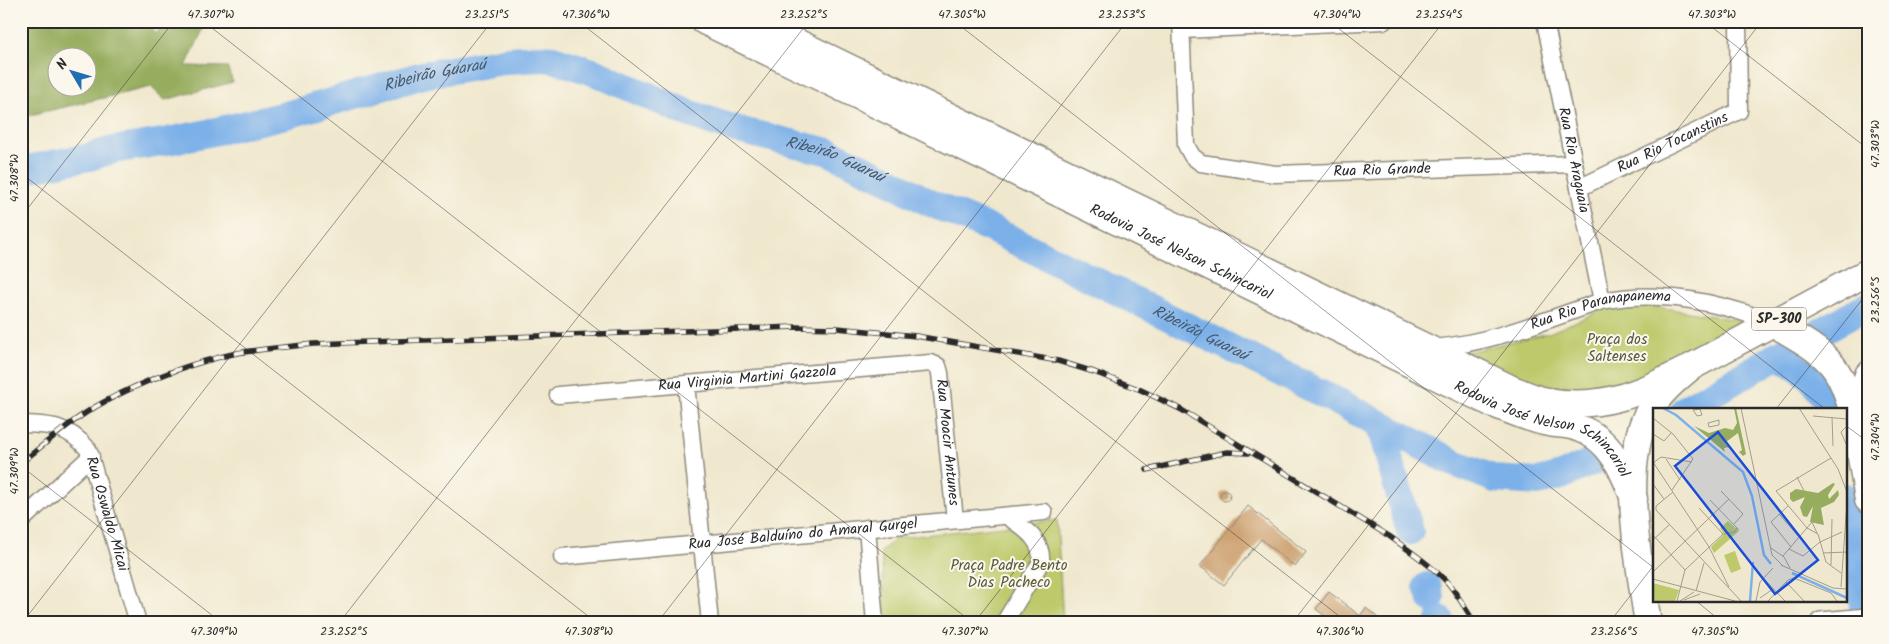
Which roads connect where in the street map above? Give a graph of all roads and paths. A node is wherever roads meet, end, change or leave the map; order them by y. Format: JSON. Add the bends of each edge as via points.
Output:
{"nodes":[{"id":1,"x":704,"y":21,"type":"edge"},
{"id":2,"x":753,"y":21,"type":"edge"},
{"id":3,"x":1384,"y":21,"type":"edge"},
{"id":4,"x":1545,"y":21,"type":"edge"},
{"id":5,"x":1738,"y":21,"type":"edge"},
{"id":6,"x":1181,"y":26,"type":"edge"},
{"id":7,"x":1574,"y":164,"type":"junction"},
{"id":8,"x":1579,"y":188,"type":"junction"},
{"id":9,"x":1868,"y":272,"type":"edge"},
{"id":10,"x":1602,"y":301,"type":"junction"},
{"id":11,"x":1773,"y":323,"type":"junction"},
{"id":12,"x":1429,"y":348,"type":"junction"},
{"id":13,"x":936,"y":364,"type":"joint"},
{"id":14,"x":1691,"y":367,"type":"junction"},
{"id":15,"x":1868,"y":375,"type":"edge"},
{"id":16,"x":686,"y":384,"type":"junction"},
{"id":17,"x":558,"y":395,"type":"dead end"},
{"id":18,"x":21,"y":424,"type":"edge"},
{"id":19,"x":1856,"y":427,"type":"junction"},
{"id":20,"x":91,"y":456,"type":"junction"},
{"id":21,"x":1865,"y":461,"type":"edge"},
{"id":22,"x":1634,"y":499,"type":"junction"},
{"id":23,"x":1868,"y":500,"type":"edge"},
{"id":24,"x":1044,"y":512,"type":"dead end"},
{"id":25,"x":1007,"y":516,"type":"junction"},
{"id":26,"x":955,"y":520,"type":"junction"},
{"id":27,"x":21,"y":521,"type":"edge"},
{"id":28,"x":867,"y":528,"type":"junction"},
{"id":29,"x":702,"y":544,"type":"junction"},
{"id":30,"x":562,"y":557,"type":"dead end"},
{"id":31,"x":138,"y":623,"type":"edge"},
{"id":32,"x":710,"y":623,"type":"edge"},
{"id":33,"x":875,"y":623,"type":"edge"},
{"id":34,"x":1004,"y":623,"type":"edge"},
{"id":35,"x":1648,"y":623,"type":"edge"}],
"edges":[{"from":1,"to":22,"type":"main road","name":"Rodovia José Nelson Schincariol","via":[[1492,404],[1546,423],[1588,432],[1609,450]]},
{"from":2,"to":12,"type":"main road","name":"Rodovia José Nelson Schincariol"},
{"from":3,"to":6,"type":"street"},
{"from":4,"to":7,"type":"street","name":"Rua Rio Araguaia"},
{"from":5,"to":8,"type":"street","name":"Rua Rio Tocanstins","via":[[1739,111]]},
{"from":6,"to":7,"type":"street","name":"Rua Rio Grande","via":[[1186,145],[1201,163],[1276,174]]},
{"from":7,"to":8,"type":"street","name":"Rua Rio Araguaia"},
{"from":8,"to":10,"type":"street","name":"Rua Rio Araguaia"},
{"from":9,"to":11,"type":"main road","number":"SP-300"},
{"from":10,"to":11,"type":"street","name":"Rua Rio Paranapanema","via":[[1636,296],[1683,299],[1744,312]]},
{"from":10,"to":12,"type":"street","name":"Rua Rio Paranapanema","via":[[1488,339],[1460,346]]},
{"from":11,"to":14,"type":"main road","number":"SP-300"},
{"from":11,"to":19,"type":"main road","via":[[1832,364],[1843,384]]},
{"from":12,"to":14,"type":"main road","name":"Rodovia José Nelson Schincariol","via":[[1540,400],[1569,404],[1597,403],[1632,395]]},
{"from":13,"to":16,"type":"street","name":"Rua Virginia Martini Gazzola","via":[[927,362]]},
{"from":13,"to":26,"type":"street","name":"Rua Moacir Antunes","via":[[940,372]]},
{"from":14,"to":22,"type":"main road","number":"SP-300","via":[[1667,388],[1643,424],[1636,450]]},
{"from":15,"to":19,"type":"main road"},
{"from":16,"to":17,"type":"street","name":"Rua Virginia Martini Gazzola"},
{"from":16,"to":29,"type":"street"},
{"from":18,"to":20,"type":"street","name":"Rua Oswaldo Micai","via":[[64,429],[82,442]]},
{"from":19,"to":21,"type":"main road"},
{"from":20,"to":27,"type":"street"},
{"from":20,"to":31,"type":"street","name":"Rua Oswaldo Micai"},
{"from":21,"to":23,"type":"main road"},
{"from":22,"to":35,"type":"main road","number":"SP-300","via":[[1636,540]]},
{"from":24,"to":25,"type":"street","name":"Rua José Balduíno do Amaral Gurgel"},
{"from":25,"to":26,"type":"street","name":"Rua José Balduíno do Amaral Gurgel"},
{"from":25,"to":34,"type":"street","via":[[1038,542],[1042,553],[1041,562]]},
{"from":26,"to":28,"type":"street","name":"Rua José Balduíno do Amaral Gurgel"},
{"from":28,"to":29,"type":"street","name":"Rua José Balduíno do Amaral Gurgel"},
{"from":28,"to":33,"type":"street"},
{"from":29,"to":30,"type":"street","name":"Rua José Balduíno do Amaral Gurgel"},
{"from":29,"to":32,"type":"street"}]}
